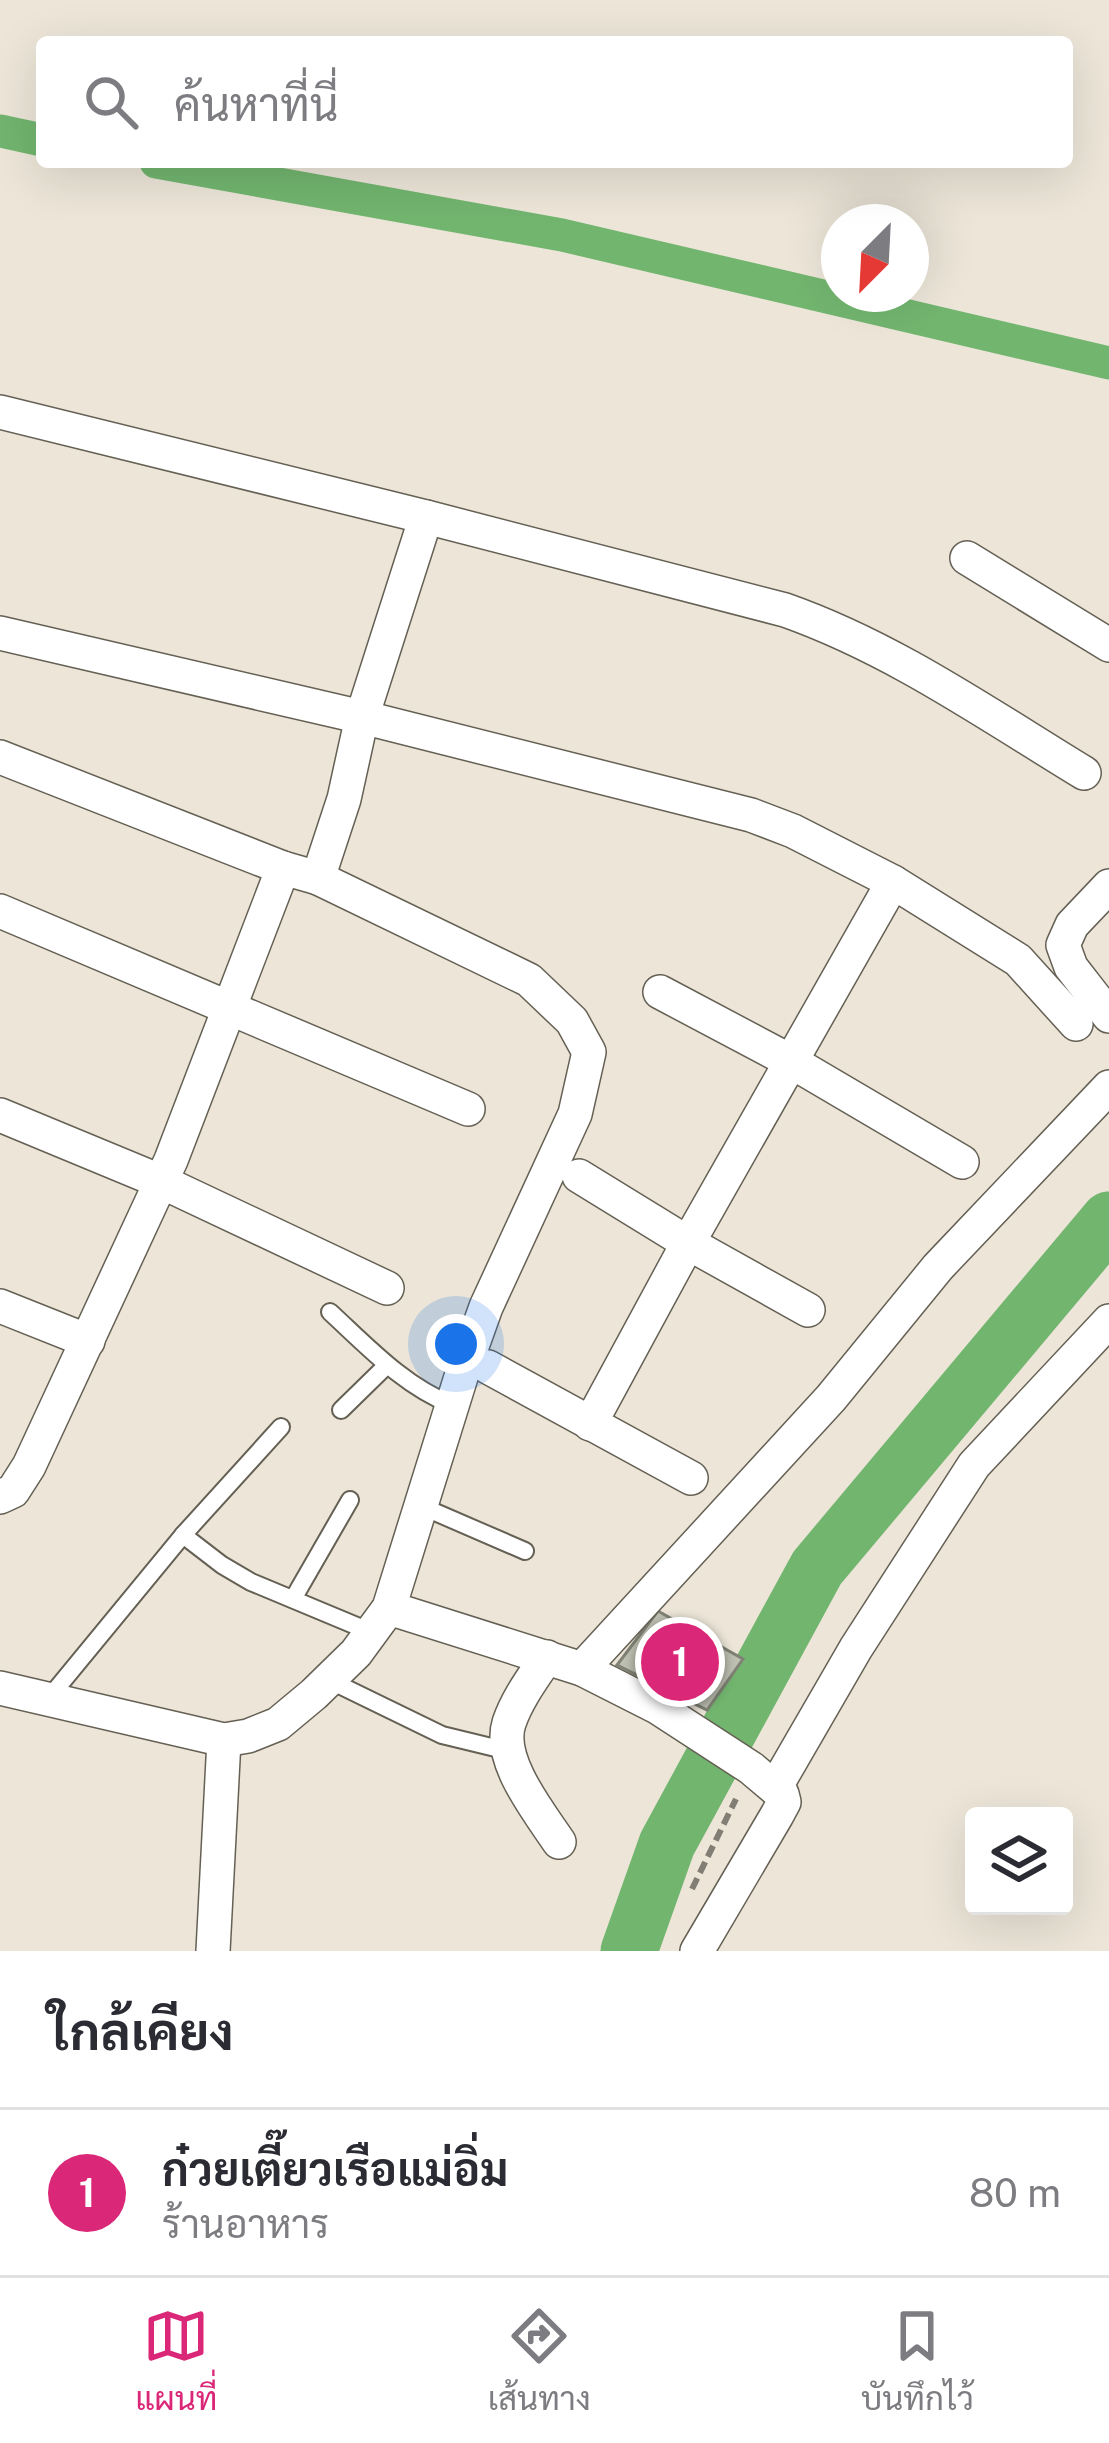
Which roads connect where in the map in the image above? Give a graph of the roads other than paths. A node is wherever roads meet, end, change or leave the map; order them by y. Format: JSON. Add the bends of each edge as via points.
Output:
{"nodes":[{"id":1,"x":0,"y":412,"type":"edge"},
{"id":2,"x":426,"y":517,"type":"junction"},
{"id":3,"x":967,"y":558,"type":"dead end"},
{"id":4,"x":0,"y":633,"type":"edge"},
{"id":5,"x":1109,"y":645,"type":"edge"},
{"id":6,"x":362,"y":717,"type":"junction"},
{"id":7,"x":0,"y":757,"type":"edge"},
{"id":8,"x":1084,"y":773,"type":"dead end"},
{"id":9,"x":284,"y":868,"type":"junction"},
{"id":10,"x":318,"y":878,"type":"junction"},
{"id":11,"x":893,"y":882,"type":"junction"},
{"id":12,"x":1109,"y":886,"type":"edge"},
{"id":13,"x":0,"y":911,"type":"edge"},
{"id":14,"x":660,"y":992,"type":"dead end"},
{"id":15,"x":229,"y":1009,"type":"junction"},
{"id":16,"x":1092,"y":1020,"type":"edge"},
{"id":17,"x":792,"y":1062,"type":"junction"},
{"id":18,"x":1109,"y":1087,"type":"edge"},
{"id":19,"x":468,"y":1108,"type":"dead end"},
{"id":20,"x":0,"y":1115,"type":"edge"},
{"id":21,"x":962,"y":1162,"type":"dead end"},
{"id":22,"x":579,"y":1176,"type":"dead end"},
{"id":23,"x":162,"y":1181,"type":"junction"},
{"id":24,"x":688,"y":1243,"type":"junction"},
{"id":25,"x":387,"y":1288,"type":"dead end"},
{"id":26,"x":0,"y":1306,"type":"edge"},
{"id":27,"x":808,"y":1310,"type":"dead end"},
{"id":28,"x":330,"y":1312,"type":"dead end"},
{"id":29,"x":1109,"y":1321,"type":"edge"},
{"id":30,"x":88,"y":1341,"type":"junction"},
{"id":31,"x":387,"y":1365,"type":"junction"},
{"id":32,"x":488,"y":1367,"type":"dead end"},
{"id":33,"x":452,"y":1406,"type":"junction"},
{"id":34,"x":341,"y":1410,"type":"dead end"},
{"id":35,"x":590,"y":1424,"type":"junction"},
{"id":36,"x":280,"y":1427,"type":"dead end"},
{"id":37,"x":691,"y":1478,"type":"dead end"},
{"id":38,"x":0,"y":1497,"type":"edge"},
{"id":39,"x":350,"y":1501,"type":"dead end"},
{"id":40,"x":421,"y":1505,"type":"junction"},
{"id":41,"x":183,"y":1534,"type":"junction"},
{"id":42,"x":525,"y":1551,"type":"dead end"},
{"id":43,"x":293,"y":1599,"type":"junction"},
{"id":44,"x":380,"y":1620,"type":"junction"},
{"id":45,"x":548,"y":1657,"type":"junction"},
{"id":46,"x":582,"y":1669,"type":"junction"},
{"id":47,"x":329,"y":1679,"type":"junction"},
{"id":48,"x":0,"y":1688,"type":"edge"},
{"id":49,"x":48,"y":1699,"type":"junction"},
{"id":50,"x":224,"y":1740,"type":"junction"},
{"id":51,"x":508,"y":1751,"type":"junction"},
{"id":52,"x":763,"y":1778,"type":"junction"},
{"id":53,"x":559,"y":1842,"type":"dead end"},
{"id":54,"x":213,"y":1951,"type":"edge"},
{"id":55,"x":697,"y":1951,"type":"edge"}],
"edges":[{"from":1,"to":2,"type":"street"},
{"from":2,"to":6,"type":"street"},
{"from":2,"to":8,"type":"street","via":[[830,626]]},
{"from":3,"to":5,"type":"street"},
{"from":4,"to":6,"type":"street"},
{"from":6,"to":10,"type":"street"},
{"from":6,"to":11,"type":"street","via":[[751,815]]},
{"from":7,"to":9,"type":"street"},
{"from":9,"to":10,"type":"street"},
{"from":9,"to":15,"type":"street"},
{"from":10,"to":33,"type":"street","via":[[529,980],[572,1021],[589,1052],[575,1114],[485,1307]]},
{"from":11,"to":16,"type":"street","via":[[1018,960]]},
{"from":11,"to":17,"type":"street"},
{"from":12,"to":16,"type":"street","via":[[1063,945]]},
{"from":13,"to":15,"type":"street"},
{"from":14,"to":17,"type":"street"},
{"from":15,"to":19,"type":"street"},
{"from":15,"to":23,"type":"street"},
{"from":17,"to":21,"type":"street"},
{"from":17,"to":24,"type":"street"},
{"from":18,"to":46,"type":"street"},
{"from":20,"to":23,"type":"street"},
{"from":22,"to":24,"type":"street"},
{"from":23,"to":25,"type":"street"},
{"from":23,"to":30,"type":"street"},
{"from":24,"to":27,"type":"street"},
{"from":24,"to":35,"type":"street"},
{"from":26,"to":30,"type":"street"},
{"from":28,"to":31,"type":"lane"},
{"from":29,"to":52,"type":"street","via":[[974,1465]]},
{"from":30,"to":38,"type":"street","via":[[29,1466]]},
{"from":31,"to":33,"type":"lane"},
{"from":31,"to":34,"type":"lane"},
{"from":32,"to":35,"type":"street"},
{"from":33,"to":40,"type":"street"},
{"from":35,"to":37,"type":"street"},
{"from":36,"to":41,"type":"lane"},
{"from":39,"to":43,"type":"lane"},
{"from":40,"to":42,"type":"lane"},
{"from":40,"to":44,"type":"street"},
{"from":41,"to":43,"type":"lane","via":[[222,1565]]},
{"from":41,"to":49,"type":"lane"},
{"from":43,"to":44,"type":"lane"},
{"from":44,"to":45,"type":"street"},
{"from":44,"to":47,"type":"street"},
{"from":45,"to":46,"type":"street"},
{"from":45,"to":51,"type":"street","via":[[520,1697]]},
{"from":46,"to":52,"type":"street","via":[[657,1707]]},
{"from":47,"to":50,"type":"street","via":[[278,1724]]},
{"from":47,"to":51,"type":"lane","via":[[442,1735]]},
{"from":48,"to":49,"type":"street"},
{"from":49,"to":50,"type":"street"},
{"from":50,"to":54,"type":"street"},
{"from":51,"to":53,"type":"street"},
{"from":52,"to":55,"type":"street","via":[[784,1802]]}]}
